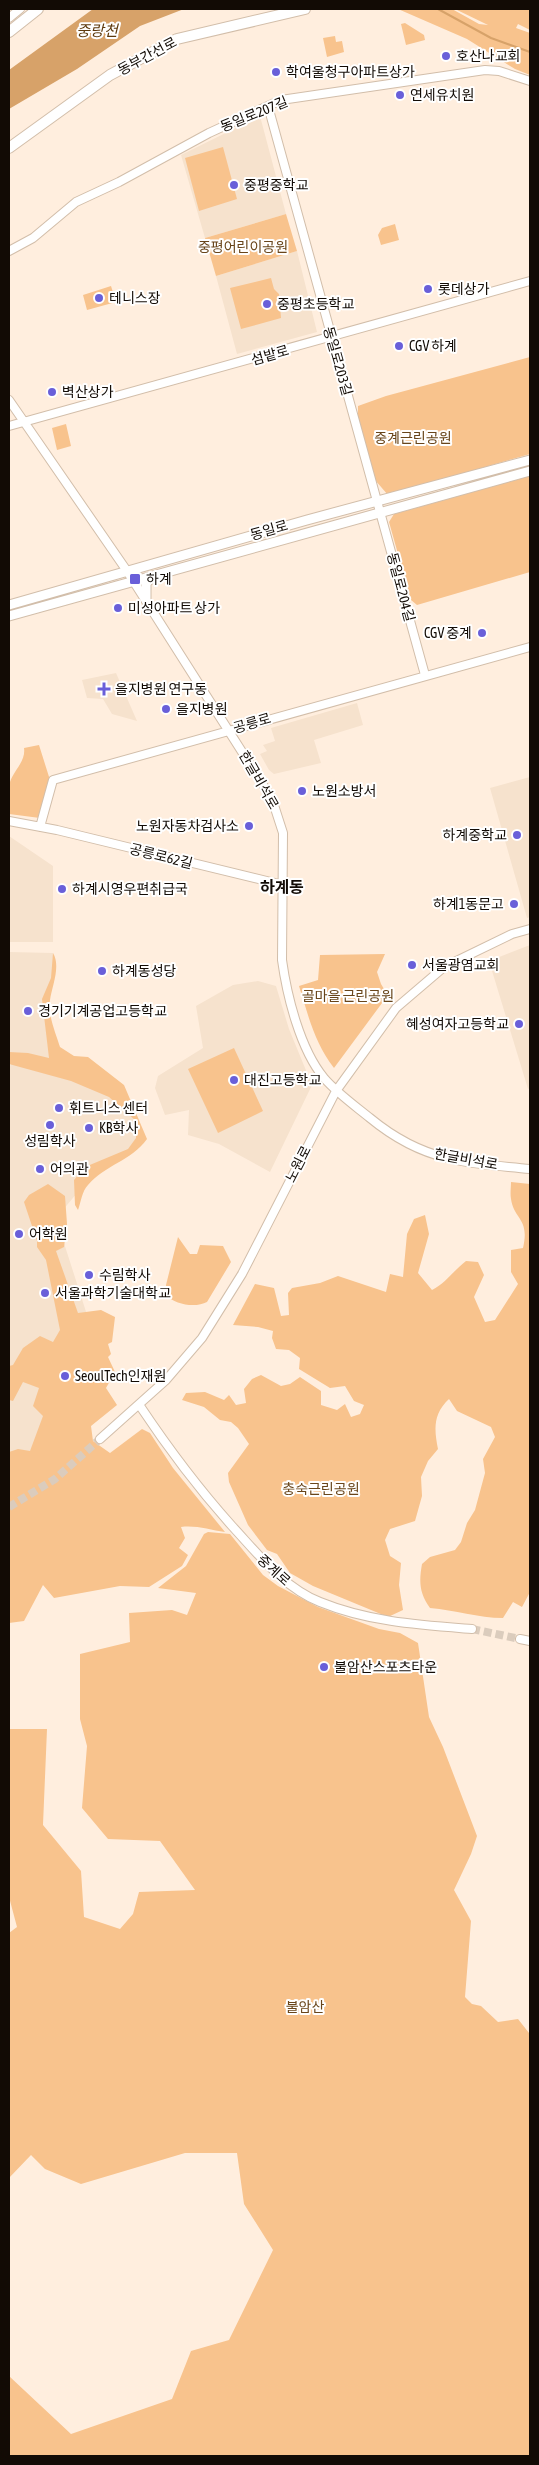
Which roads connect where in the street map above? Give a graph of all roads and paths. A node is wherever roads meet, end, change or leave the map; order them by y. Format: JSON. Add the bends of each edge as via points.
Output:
{"nodes":[{"id":1,"x":20,"y":9,"type":"edge"},
{"id":2,"x":38,"y":9,"type":"edge"},
{"id":3,"x":305,"y":9,"type":"edge"},
{"id":4,"x":9,"y":18,"type":"edge"},
{"id":5,"x":9,"y":32,"type":"edge"},
{"id":6,"x":530,"y":81,"type":"edge"},
{"id":7,"x":268,"y":106,"type":"junction"},
{"id":8,"x":11,"y":147,"type":"edge"},
{"id":9,"x":9,"y":251,"type":"edge"},
{"id":10,"x":530,"y":281,"type":"edge"},
{"id":11,"x":331,"y":338,"type":"junction"},
{"id":12,"x":9,"y":400,"type":"edge"},
{"id":13,"x":24,"y":422,"type":"junction"},
{"id":14,"x":9,"y":426,"type":"edge"},
{"id":15,"x":530,"y":460,"type":"edge"},
{"id":16,"x":530,"y":471,"type":"edge"},
{"id":17,"x":378,"y":500,"type":"junction"},
{"id":18,"x":381,"y":512,"type":"junction"},
{"id":19,"x":127,"y":571,"type":"junction"},
{"id":20,"x":157,"y":573,"type":"junction"},
{"id":21,"x":133,"y":581,"type":"junction"},
{"id":22,"x":146,"y":600,"type":"junction"},
{"id":23,"x":9,"y":605,"type":"edge"},
{"id":24,"x":9,"y":616,"type":"edge"},
{"id":25,"x":530,"y":647,"type":"edge"},
{"id":26,"x":425,"y":675,"type":"junction"},
{"id":27,"x":229,"y":730,"type":"junction"},
{"id":28,"x":9,"y":821,"type":"edge"},
{"id":29,"x":40,"y":826,"type":"junction"},
{"id":30,"x":282,"y":885,"type":"junction"},
{"id":31,"x":530,"y":929,"type":"edge"},
{"id":32,"x":336,"y":1091,"type":"junction"},
{"id":33,"x":530,"y":1169,"type":"edge"},
{"id":34,"x":140,"y":1406,"type":"junction"},
{"id":35,"x":100,"y":1439,"type":"tunnel mouth"},
{"id":36,"x":472,"y":1629,"type":"tunnel mouth"},
{"id":37,"x":520,"y":1639,"type":"tunnel mouth"},
{"id":38,"x":530,"y":1641,"type":"edge"}],
"edges":[{"from":1,"to":4,"type":"street"},
{"from":2,"to":5,"type":"highway"},
{"from":3,"to":8,"type":"highway","name":"동부간선로","via":[[177,38],[110,75]]},
{"from":6,"to":7,"type":"street","name":"동일로207길","via":[[485,70],[281,100]]},
{"from":7,"to":9,"type":"street","name":"동일로207길","via":[[76,202],[32,238]]},
{"from":7,"to":11,"type":"street","name":"동일로203길"},
{"from":10,"to":11,"type":"street","name":"섬밭로"},
{"from":11,"to":13,"type":"street","name":"섬밭로"},
{"from":11,"to":17,"type":"street","name":"동일로203길"},
{"from":12,"to":13,"type":"street","name":"한글비석로"},
{"from":13,"to":14,"type":"street","name":"섬밭로"},
{"from":13,"to":19,"type":"street","name":"한글비석로"},
{"from":15,"to":17,"type":"main road","name":"동일로"},
{"from":16,"to":18,"type":"main road","name":"동일로"},
{"from":17,"to":18,"type":"street","name":"동일로204길"},
{"from":17,"to":19,"type":"main road","name":"동일로"},
{"from":18,"to":20,"type":"main road","name":"동일로"},
{"from":18,"to":26,"type":"street","name":"동일로204길"},
{"from":19,"to":21,"type":"street","name":"한글비석로"},
{"from":19,"to":23,"type":"main road","name":"동일로"},
{"from":20,"to":21,"type":"main road","name":"동일로"},
{"from":20,"to":22,"type":"main road","via":[[148,579]]},
{"from":21,"to":22,"type":"street","name":"한글비석로"},
{"from":21,"to":24,"type":"main road","name":"동일로"},
{"from":22,"to":27,"type":"street","name":"한글비석로"},
{"from":25,"to":26,"type":"street","name":"공릉로"},
{"from":26,"to":27,"type":"street","name":"공릉로"},
{"from":27,"to":29,"type":"street","name":"공릉로","via":[[52,780]]},
{"from":27,"to":30,"type":"street","name":"한글비석로","via":[[265,786],[281,822]]},
{"from":28,"to":29,"type":"street"},
{"from":29,"to":30,"type":"street","name":"공릉로62길"},
{"from":30,"to":32,"type":"street","name":"한글비석로","via":[[282,960],[287,988],[310,1054],[323,1077]]},
{"from":31,"to":32,"type":"street","name":"노원로","via":[[512,934],[444,967],[396,1008]]},
{"from":32,"to":33,"type":"street","name":"한글비석로","via":[[382,1128],[421,1150],[463,1162]]},
{"from":32,"to":34,"type":"street","name":"노원로","via":[[242,1274],[202,1338]]},
{"from":34,"to":35,"type":"street","name":"노원로"},
{"from":34,"to":36,"type":"street","name":"중계로","via":[[212,1506],[259,1558],[291,1586],[318,1602],[378,1620]]},
{"from":37,"to":38,"type":"street"}]}
